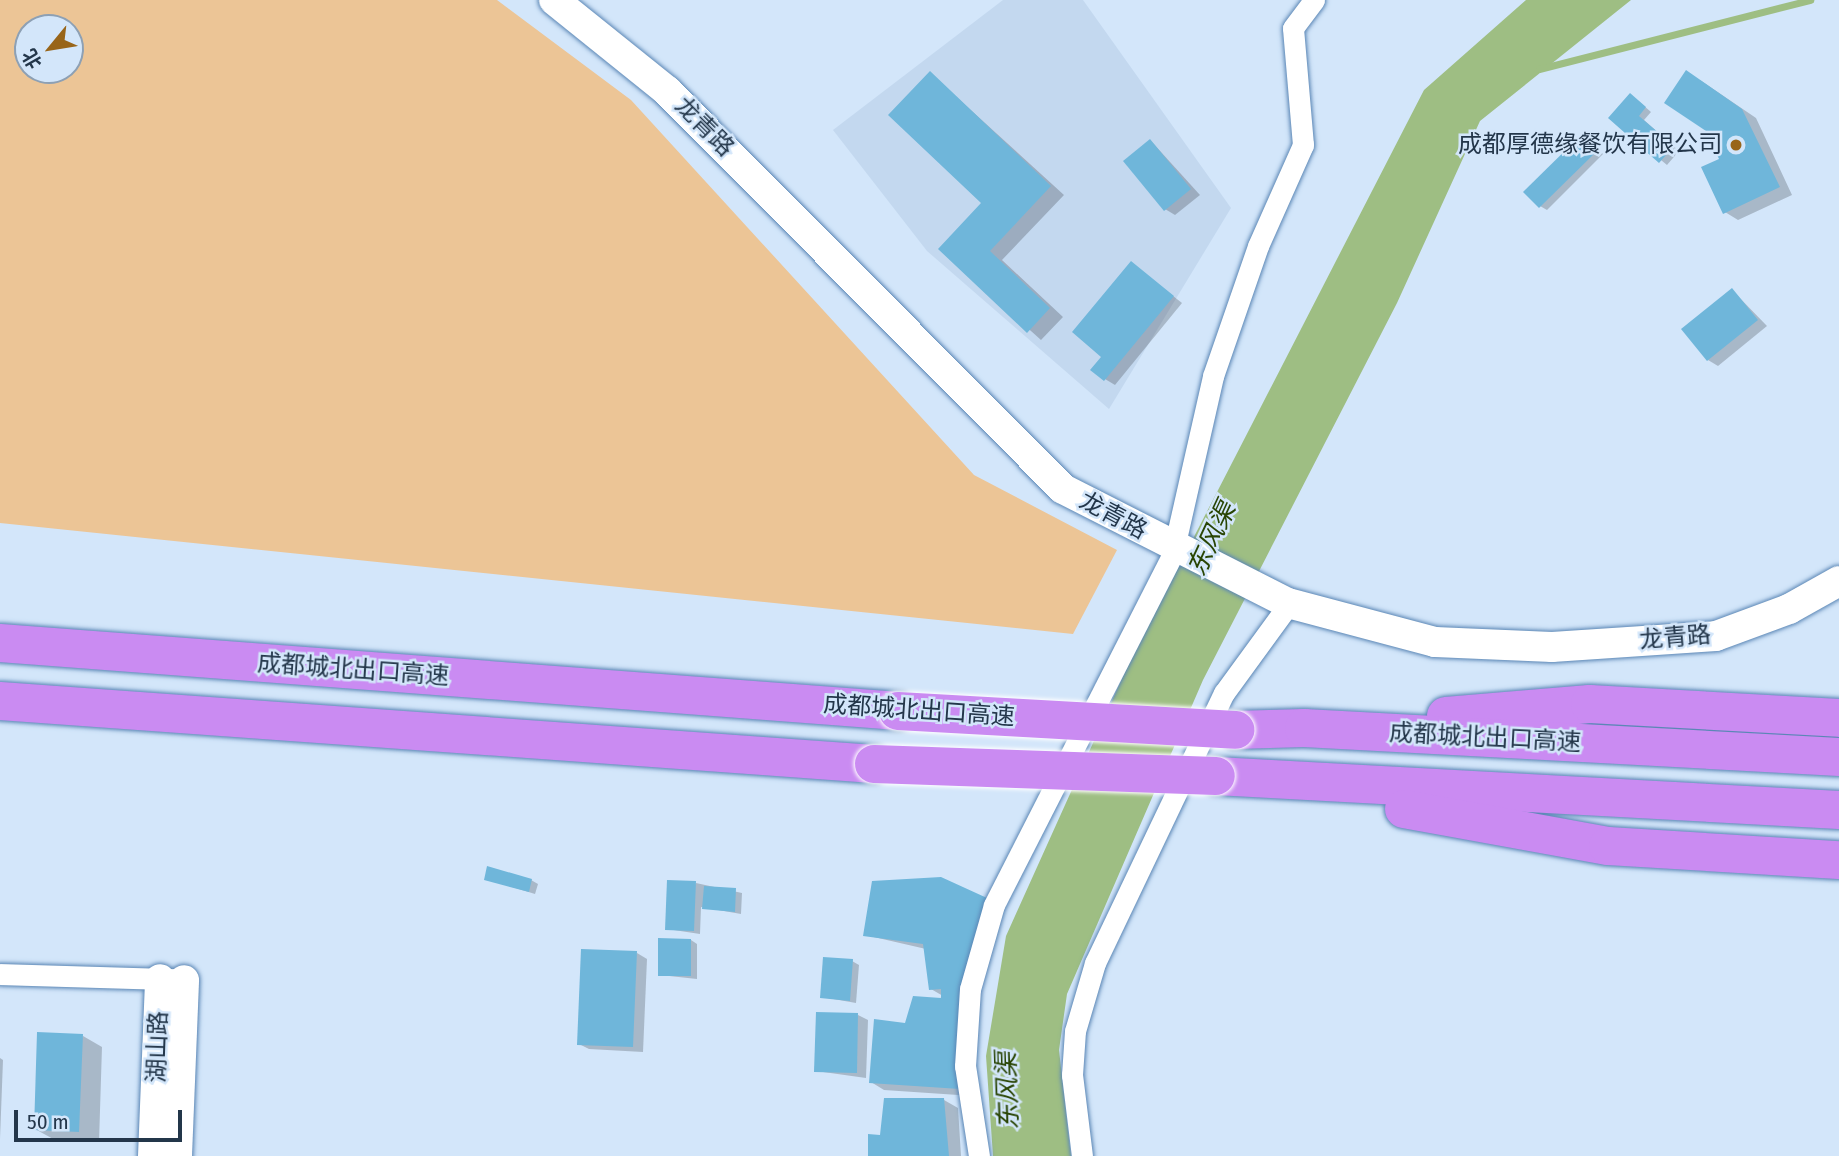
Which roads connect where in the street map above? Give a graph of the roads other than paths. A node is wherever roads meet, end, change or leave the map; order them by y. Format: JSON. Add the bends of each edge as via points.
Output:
{"nodes":[{"id":1,"x":554,"y":0,"type":"edge"},
{"id":2,"x":1314,"y":0,"type":"edge"},
{"id":3,"x":1175,"y":548,"type":"junction"},
{"id":4,"x":1839,"y":581,"type":"edge"},
{"id":5,"x":1288,"y":604,"type":"junction"},
{"id":6,"x":0,"y":643,"type":"edge"},
{"id":7,"x":0,"y":701,"type":"edge"},
{"id":8,"x":1839,"y":718,"type":"edge"},
{"id":9,"x":1304,"y":728,"type":"junction"},
{"id":10,"x":1839,"y":757,"type":"edge"},
{"id":11,"x":1232,"y":778,"type":"junction"},
{"id":12,"x":1839,"y":810,"type":"edge"},
{"id":13,"x":1839,"y":860,"type":"edge"},
{"id":14,"x":0,"y":974,"type":"edge"},
{"id":15,"x":172,"y":979,"type":"junction"},
{"id":16,"x":153,"y":1156,"type":"edge"},
{"id":17,"x":177,"y":1156,"type":"edge"},
{"id":18,"x":979,"y":1156,"type":"edge"},
{"id":19,"x":1082,"y":1156,"type":"edge"}],
"edges":[{"from":1,"to":3,"type":"street","name":"龙青路","via":[[667,91],[1063,489]]},
{"from":2,"to":3,"type":"street","via":[[1293,28],[1303,145],[1258,246],[1213,376]]},
{"from":3,"to":5,"type":"street","name":"龙青路"},
{"from":3,"to":18,"type":"street","via":[[994,905],[971,989],[965,1066]]},
{"from":4,"to":5,"type":"street","name":"龙青路","via":[[1789,609],[1716,636],[1552,647],[1435,642]]},
{"from":5,"to":19,"type":"street","via":[[1224,694],[1096,963],[1075,1031],[1072,1075]]},
{"from":6,"to":9,"type":"highway","name":"成都城北出口高速","bridge":true,"via":[[898,711],[1236,730]]},
{"from":7,"to":11,"type":"highway","bridge":true,"via":[[874,764]]},
{"from":8,"to":9,"type":"highway","via":[[1590,704]]},
{"from":9,"to":10,"type":"highway","name":"成都城北出口高速"},
{"from":11,"to":12,"type":"highway"},
{"from":11,"to":13,"type":"highway","via":[[1608,846]]},
{"from":14,"to":15,"type":"street"},
{"from":15,"to":16,"type":"street","name":"湖山路"},
{"from":15,"to":17,"type":"street","name":"湖山路"}]}
